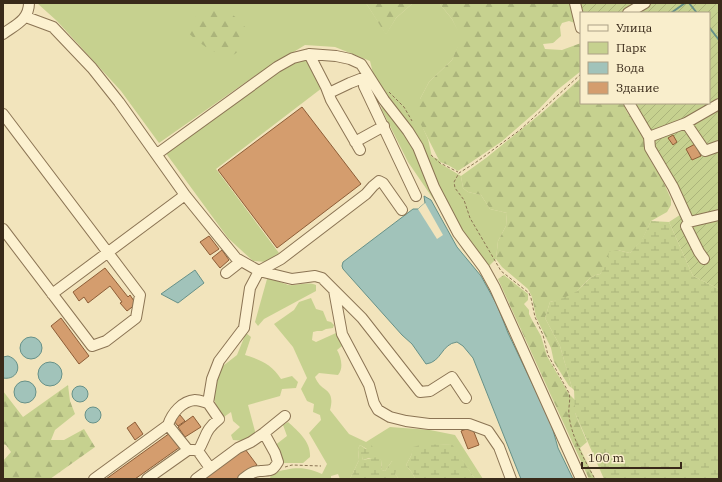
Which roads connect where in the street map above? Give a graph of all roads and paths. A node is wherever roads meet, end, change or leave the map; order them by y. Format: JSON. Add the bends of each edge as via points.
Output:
{"nodes":[{"id":1,"x":29,"y":3,"type":"edge"},
{"id":2,"x":575,"y":3,"type":"edge"},
{"id":3,"x":645,"y":3,"type":"edge"},
{"id":4,"x":630,"y":12,"type":"edge"},
{"id":5,"x":26,"y":17,"type":"junction"},
{"id":6,"x":580,"y":24,"type":"edge"},
{"id":7,"x":3,"y":34,"type":"edge"},
{"id":8,"x":309,"y":54,"type":"junction"},
{"id":9,"x":580,"y":75,"type":"edge"},
{"id":10,"x":368,"y":76,"type":"junction"},
{"id":11,"x":329,"y":93,"type":"junction"},
{"id":12,"x":630,"y":104,"type":"edge"},
{"id":13,"x":714,"y":104,"type":"edge"},
{"id":14,"x":3,"y":114,"type":"edge"},
{"id":15,"x":686,"y":123,"type":"junction"},
{"id":16,"x":384,"y":126,"type":"junction"},
{"id":17,"x":649,"y":138,"type":"junction"},
{"id":18,"x":719,"y":146,"type":"edge"},
{"id":19,"x":157,"y":154,"type":"junction"},
{"id":20,"x":185,"y":195,"type":"junction"},
{"id":21,"x":416,"y":196,"type":"dead end"},
{"id":22,"x":402,"y":210,"type":"dead end"},
{"id":23,"x":719,"y":215,"type":"edge"},
{"id":24,"x":690,"y":222,"type":"junction"},
{"id":25,"x":4,"y":231,"type":"edge"},
{"id":26,"x":107,"y":252,"type":"junction"},
{"id":27,"x":704,"y":259,"type":"dead end"},
{"id":28,"x":240,"y":262,"type":"junction"},
{"id":29,"x":259,"y":271,"type":"junction"},
{"id":30,"x":226,"y":273,"type":"dead end"},
{"id":31,"x":334,"y":290,"type":"junction"},
{"id":32,"x":52,"y":294,"type":"junction"},
{"id":33,"x":466,"y":398,"type":"dead end"},
{"id":34,"x":208,"y":403,"type":"junction"},
{"id":35,"x":285,"y":416,"type":"dead end"},
{"id":36,"x":168,"y":425,"type":"junction"},
{"id":37,"x":264,"y":433,"type":"junction"},
{"id":38,"x":193,"y":451,"type":"junction"},
{"id":39,"x":321,"y":466,"type":"dead end"},
{"id":40,"x":210,"y":468,"type":"junction"},
{"id":41,"x":274,"y":468,"type":"junction"},
{"id":42,"x":94,"y":479,"type":"edge"},
{"id":43,"x":147,"y":479,"type":"edge"},
{"id":44,"x":196,"y":479,"type":"edge"},
{"id":45,"x":243,"y":479,"type":"edge"},
{"id":46,"x":511,"y":479,"type":"edge"},
{"id":47,"x":581,"y":479,"type":"edge"},
{"id":48,"x":595,"y":479,"type":"edge"}],
"edges":[{"from":1,"to":5,"type":"street"},
{"from":2,"to":6,"type":"street"},
{"from":3,"to":4,"type":"street"},
{"from":5,"to":7,"type":"street"},
{"from":5,"to":19,"type":"street","via":[[53,27],[58,32],[92,68]]},
{"from":8,"to":10,"type":"street","via":[[350,59],[361,64]]},
{"from":8,"to":11,"type":"street"},
{"from":8,"to":19,"type":"street","via":[[293,58],[281,65]]},
{"from":9,"to":48,"type":"path","via":[[520,130],[459,173],[454,182],[470,218],[501,271],[529,293],[534,317],[543,335],[548,355],[569,392],[568,413],[572,430]]},
{"from":10,"to":11,"type":"street"},
{"from":10,"to":16,"type":"street","via":[[364,86]]},
{"from":10,"to":47,"type":"street","via":[[418,147],[434,187],[458,233],[484,268]]},
{"from":11,"to":16,"type":"street","via":[[358,146]]},
{"from":12,"to":17,"type":"street"},
{"from":13,"to":15,"type":"street"},
{"from":14,"to":26,"type":"street"},
{"from":15,"to":17,"type":"street"},
{"from":15,"to":18,"type":"street","via":[[704,152]]},
{"from":16,"to":21,"type":"street"},
{"from":17,"to":24,"type":"street","via":[[650,148]]},
{"from":19,"to":20,"type":"street"},
{"from":20,"to":26,"type":"street"},
{"from":20,"to":28,"type":"street"},
{"from":22,"to":29,"type":"street","via":[[379,181],[366,194],[281,259]]},
{"from":23,"to":24,"type":"street"},
{"from":24,"to":27,"type":"street","via":[[686,226]]},
{"from":25,"to":32,"type":"street"},
{"from":26,"to":32,"type":"street"},
{"from":26,"to":32,"type":"street","via":[[140,295],[136,318],[106,341],[92,346]]},
{"from":28,"to":29,"type":"street"},
{"from":28,"to":30,"type":"street"},
{"from":29,"to":31,"type":"street","via":[[292,279],[315,276],[322,278]]},
{"from":29,"to":34,"type":"street","via":[[250,288],[244,328],[219,361],[212,379]]},
{"from":31,"to":33,"type":"street","via":[[362,318],[420,392],[430,391],[452,376]]},
{"from":31,"to":46,"type":"street","via":[[342,334],[369,385],[378,410],[390,417],[406,421],[470,424],[488,431],[499,447]]},
{"from":34,"to":36,"type":"street","via":[[196,400],[183,403],[170,417]]},
{"from":34,"to":38,"type":"street","via":[[219,419],[210,427],[203,442]]},
{"from":35,"to":37,"type":"street"},
{"from":36,"to":38,"type":"street"},
{"from":36,"to":42,"type":"street"},
{"from":37,"to":40,"type":"street"},
{"from":37,"to":41,"type":"street","via":[[278,462]]},
{"from":38,"to":40,"type":"street"},
{"from":38,"to":43,"type":"street"},
{"from":39,"to":41,"type":"path","via":[[292,465]]},
{"from":40,"to":44,"type":"street"},
{"from":41,"to":45,"type":"street","via":[[268,472],[250,473]]}]}
